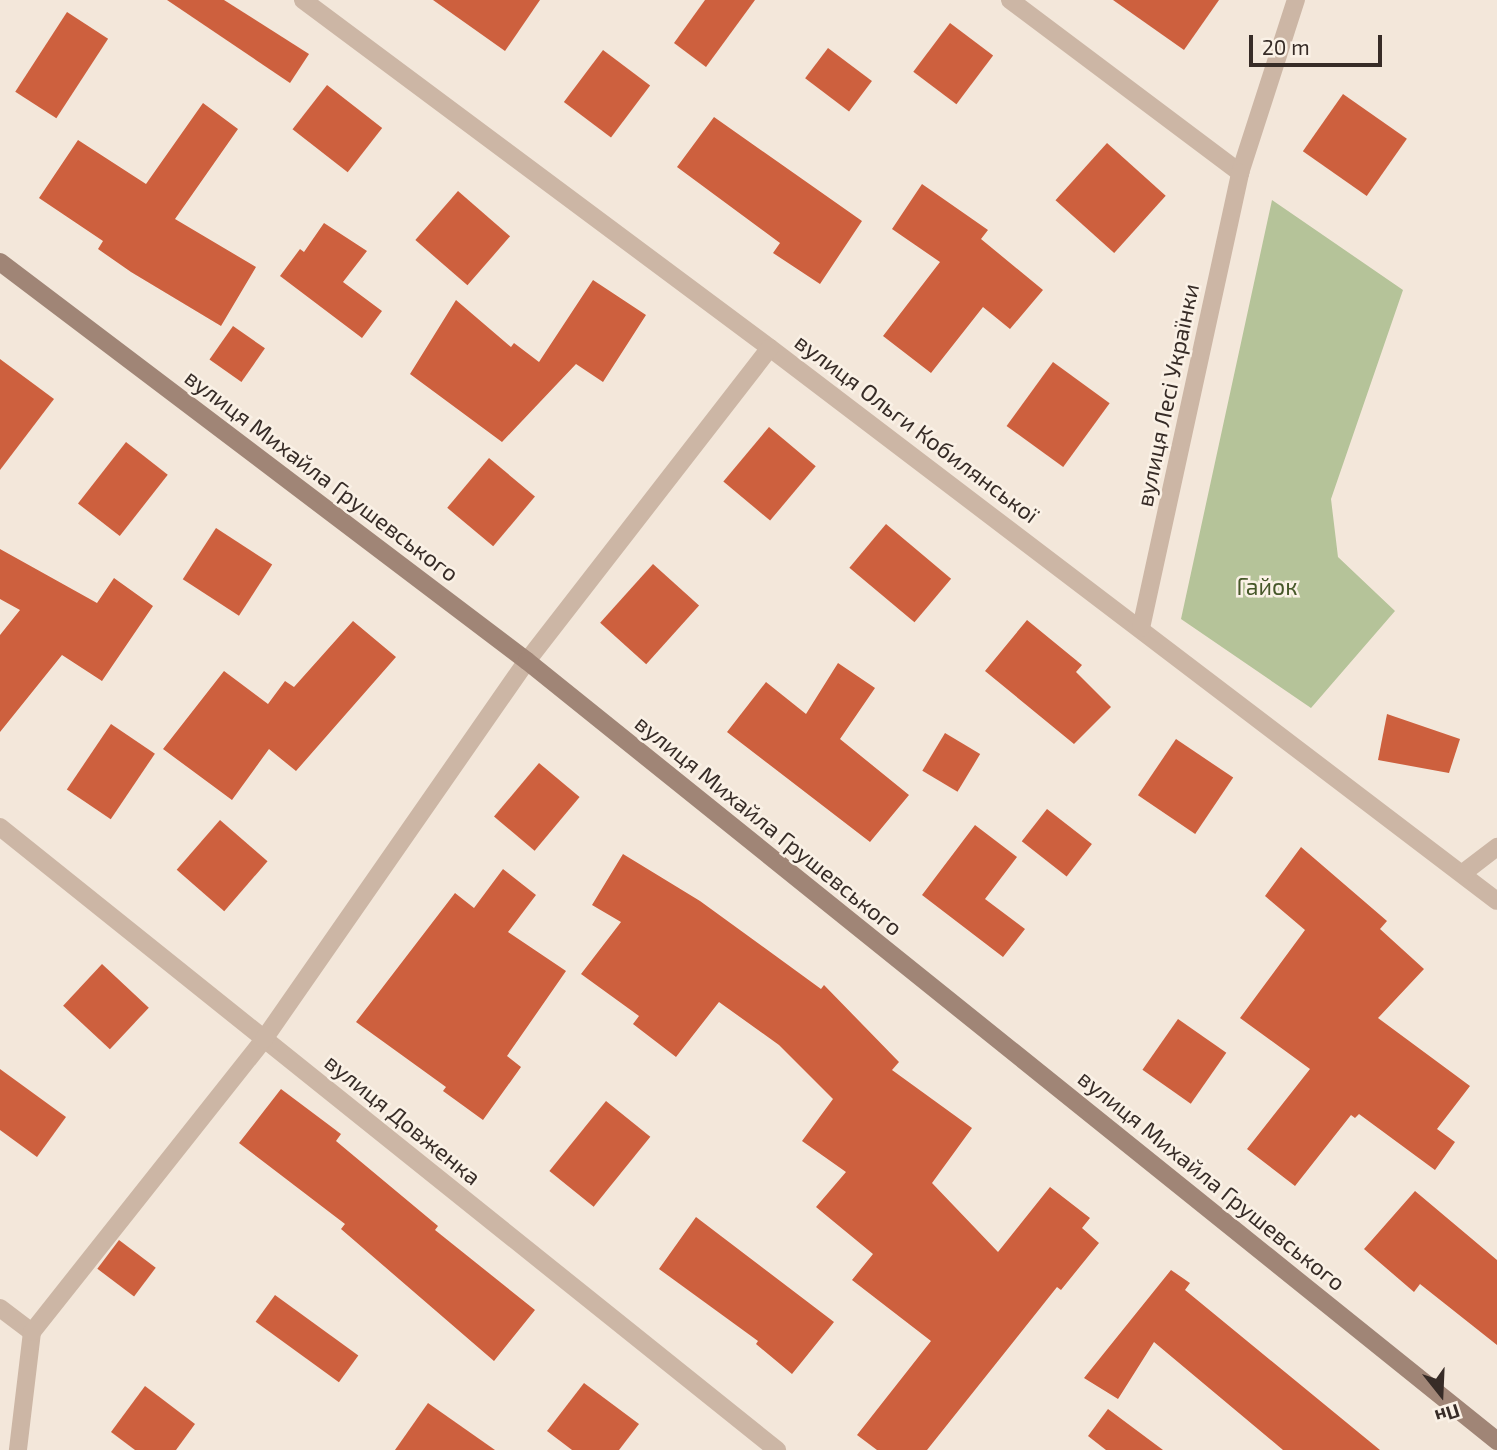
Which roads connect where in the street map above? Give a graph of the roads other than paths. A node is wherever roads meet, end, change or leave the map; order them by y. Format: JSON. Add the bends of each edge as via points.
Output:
{"nodes":[{"id":1,"x":303,"y":0,"type":"edge"},
{"id":2,"x":1010,"y":0,"type":"edge"},
{"id":3,"x":1296,"y":0,"type":"edge"},
{"id":4,"x":1240,"y":173,"type":"junction"},
{"id":5,"x":0,"y":262,"type":"edge"},
{"id":6,"x":770,"y":348,"type":"junction"},
{"id":7,"x":1141,"y":628,"type":"junction"},
{"id":8,"x":527,"y":662,"type":"junction"},
{"id":9,"x":0,"y":827,"type":"edge"},
{"id":10,"x":1497,"y":847,"type":"edge"},
{"id":11,"x":1463,"y":873,"type":"junction"},
{"id":12,"x":1497,"y":901,"type":"edge"},
{"id":13,"x":264,"y":1039,"type":"junction"},
{"id":14,"x":0,"y":1308,"type":"edge"},
{"id":15,"x":32,"y":1332,"type":"junction"},
{"id":16,"x":1497,"y":1441,"type":"edge"},
{"id":17,"x":20,"y":1449,"type":"edge"},
{"id":18,"x":777,"y":1450,"type":"edge"}],
"edges":[{"from":1,"to":6,"type":"street","name":"вулиця Ольги Кобилянської"},
{"from":2,"to":4,"type":"street"},
{"from":3,"to":4,"type":"street","name":"вулиця Лесі Українки"},
{"from":4,"to":7,"type":"street","name":"вулиця Лесі Українки"},
{"from":5,"to":8,"type":"street","name":"вулиця Михайла Грушевського"},
{"from":6,"to":7,"type":"street","name":"вулиця Ольги Кобилянської"},
{"from":6,"to":8,"type":"street"},
{"from":7,"to":11,"type":"street","name":"вулиця Ольги Кобилянської"},
{"from":8,"to":13,"type":"street"},
{"from":8,"to":16,"type":"street","name":"вулиця Михайла Грушевського"},
{"from":9,"to":13,"type":"street","name":"вулиця Довженка"},
{"from":10,"to":11,"type":"street"},
{"from":11,"to":12,"type":"street","name":"вулиця Ольги Кобилянської"},
{"from":13,"to":15,"type":"street"},
{"from":13,"to":18,"type":"street","name":"вулиця Довженка"},
{"from":14,"to":15,"type":"street"},
{"from":15,"to":17,"type":"street"}]}
